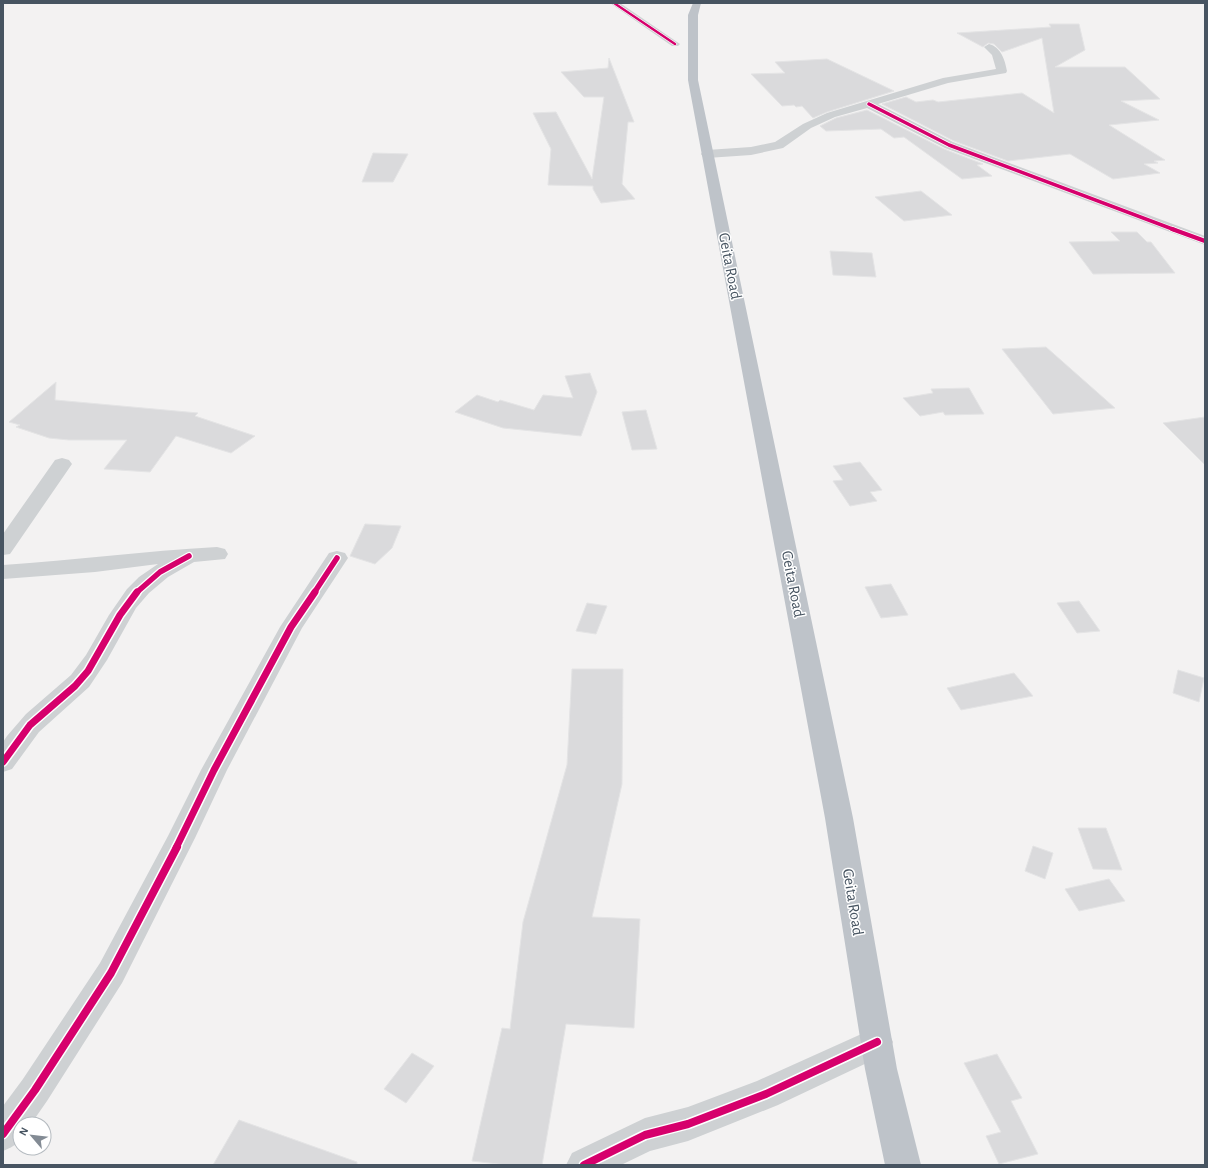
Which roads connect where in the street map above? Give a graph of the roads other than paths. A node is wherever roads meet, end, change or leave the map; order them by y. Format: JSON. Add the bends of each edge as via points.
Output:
{"nodes":[{"id":1,"x":614,"y":3,"type":"edge"},
{"id":2,"x":697,"y":3,"type":"edge"},
{"id":3,"x":675,"y":44,"type":"dead end"},
{"id":4,"x":989,"y":47,"type":"dead end"},
{"id":5,"x":869,"y":104,"type":"junction"},
{"id":6,"x":707,"y":154,"type":"junction"},
{"id":7,"x":1205,"y":241,"type":"edge"},
{"id":8,"x":62,"y":464,"type":"dead end"},
{"id":9,"x":3,"y":550,"type":"edge"},
{"id":10,"x":217,"y":554,"type":"dead end"},
{"id":11,"x":189,"y":556,"type":"junction"},
{"id":12,"x":337,"y":558,"type":"dead end"},
{"id":13,"x":3,"y":572,"type":"edge"},
{"id":14,"x":3,"y":762,"type":"edge"},
{"id":15,"x":877,"y":1042,"type":"junction"},
{"id":16,"x":3,"y":1134,"type":"edge"},
{"id":17,"x":584,"y":1165,"type":"edge"},
{"id":18,"x":903,"y":1165,"type":"edge"}],
"edges":[{"from":1,"to":3,"type":"street"},
{"from":2,"to":6,"type":"highway","name":"Geita Road","via":[[693,15],[693,80]]},
{"from":4,"to":5,"type":"street","via":[[996,51],[1000,58],[1002,71],[947,80]]},
{"from":5,"to":6,"type":"street","via":[[813,123],[779,145],[751,151]]},
{"from":5,"to":7,"type":"street","via":[[949,145]]},
{"from":6,"to":15,"type":"highway","name":"Geita Road","via":[[839,818]]},
{"from":8,"to":9,"type":"street"},
{"from":10,"to":11,"type":"street"},
{"from":11,"to":13,"type":"street"},
{"from":11,"to":14,"type":"street","via":[[160,572],[135,594],[95,661],[79,682],[39,716],[16,741]]},
{"from":12,"to":16,"type":"street","via":[[291,627],[214,770],[111,973]]},
{"from":15,"to":17,"type":"street","via":[[759,1096],[688,1124],[645,1134]]},
{"from":15,"to":18,"type":"highway","name":"Geita Road"}]}
